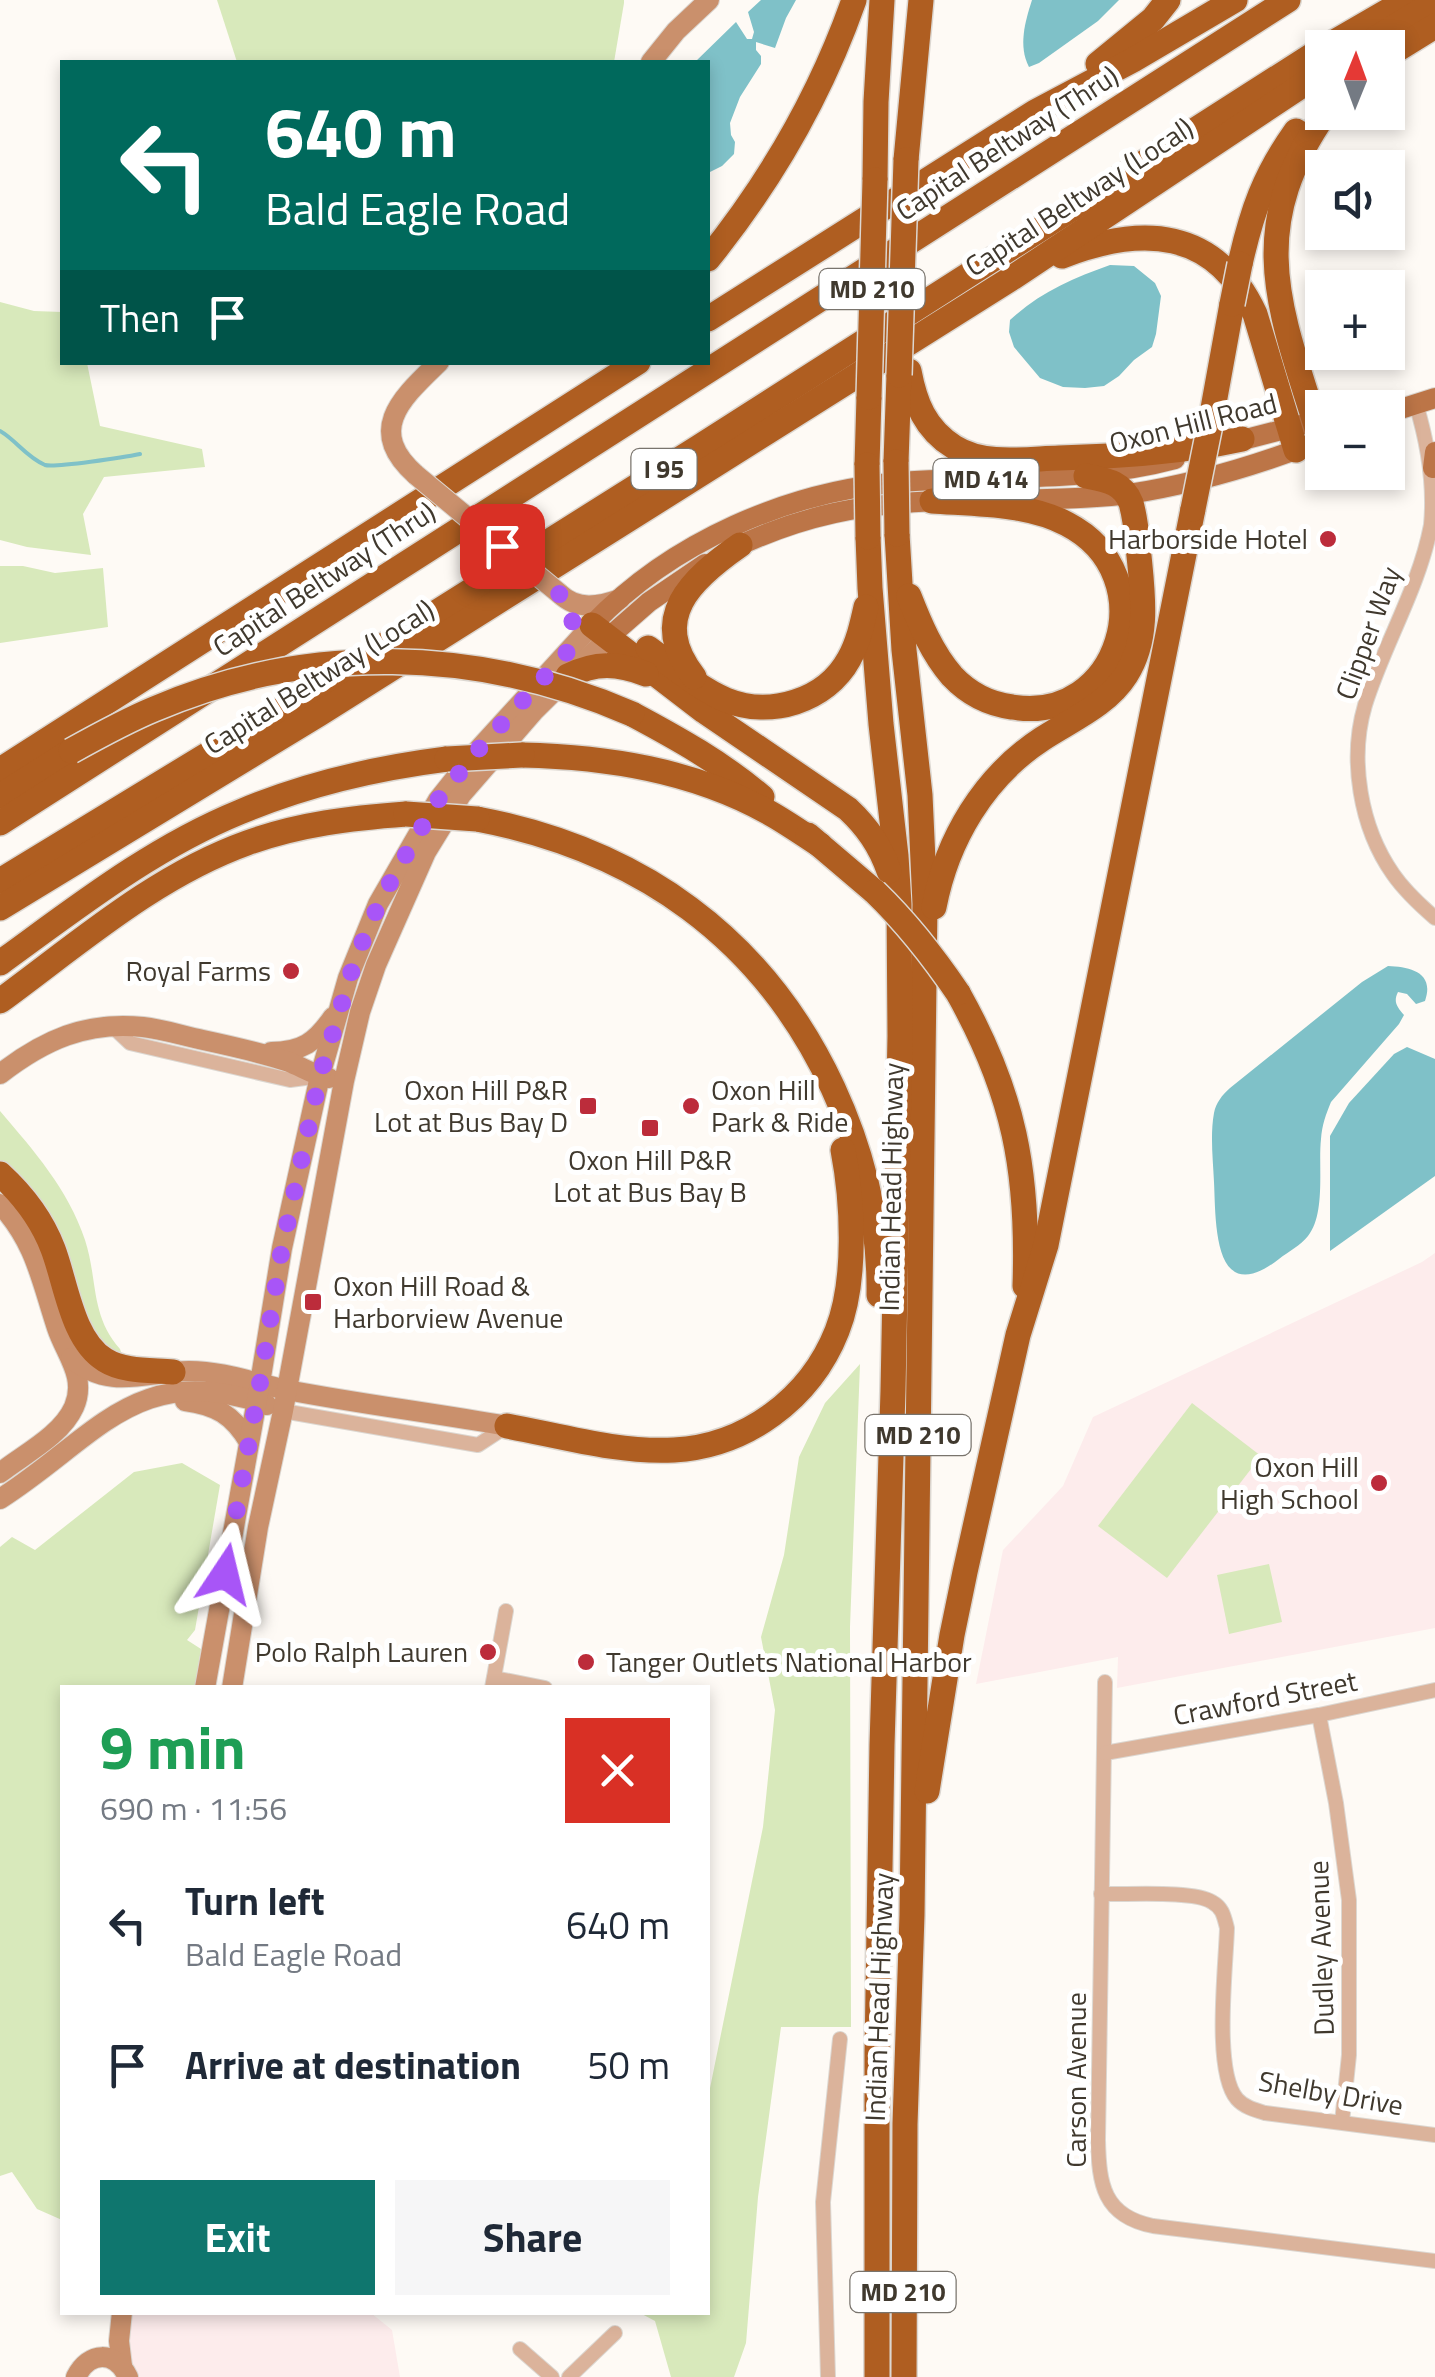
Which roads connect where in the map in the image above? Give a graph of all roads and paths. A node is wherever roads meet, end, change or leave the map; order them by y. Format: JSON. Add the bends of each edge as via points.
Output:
{"nodes":[{"id":1,"x":708,"y":0,"type":"edge"},
{"id":2,"x":854,"y":0,"type":"edge"},
{"id":3,"x":882,"y":0,"type":"edge"},
{"id":4,"x":921,"y":0,"type":"edge"},
{"id":5,"x":1168,"y":0,"type":"edge"},
{"id":6,"x":1236,"y":0,"type":"edge"},
{"id":7,"x":1288,"y":0,"type":"edge"},
{"id":8,"x":1407,"y":0,"type":"edge"},
{"id":9,"x":1435,"y":2,"type":"edge"},
{"id":10,"x":1435,"y":26,"type":"edge"},
{"id":11,"x":1354,"y":30,"type":"edge"},
{"id":12,"x":1389,"y":30,"type":"edge"},
{"id":13,"x":1405,"y":45,"type":"edge"},
{"id":14,"x":653,"y":60,"type":"edge"},
{"id":15,"x":1305,"y":60,"type":"edge"},
{"id":16,"x":1305,"y":83,"type":"edge"},
{"id":17,"x":1035,"y":112,"type":"junction"},
{"id":18,"x":1305,"y":120,"type":"edge"},
{"id":19,"x":1314,"y":130,"type":"edge"},
{"id":20,"x":710,"y":256,"type":"edge"},
{"id":21,"x":1012,"y":278,"type":"junction"},
{"id":22,"x":710,"y":318,"type":"edge"},
{"id":23,"x":436,"y":365,"type":"edge"},
{"id":24,"x":604,"y":365,"type":"edge"},
{"id":25,"x":633,"y":365,"type":"edge"},
{"id":26,"x":904,"y":373,"type":"junction"},
{"id":27,"x":1306,"y":390,"type":"edge"},
{"id":28,"x":1425,"y":401,"type":"edge"},
{"id":29,"x":1305,"y":435,"type":"edge"},
{"id":30,"x":1292,"y":438,"type":"junction"},
{"id":31,"x":1242,"y":439,"type":"junction"},
{"id":32,"x":510,"y":443,"type":"junction"},
{"id":33,"x":1434,"y":460,"type":"edge"},
{"id":34,"x":1086,"y":476,"type":"junction"},
{"id":35,"x":1128,"y":494,"type":"junction"},
{"id":36,"x":932,"y":502,"type":"junction"},
{"id":37,"x":740,"y":546,"type":"junction"},
{"id":38,"x":900,"y":574,"type":"junction"},
{"id":39,"x":870,"y":588,"type":"junction"},
{"id":40,"x":564,"y":599,"type":"junction"},
{"id":41,"x":613,"y":619,"type":"junction"},
{"id":42,"x":568,"y":663,"type":"junction"},
{"id":43,"x":668,"y":685,"type":"junction"},
{"id":44,"x":704,"y":688,"type":"junction"},
{"id":45,"x":0,"y":770,"type":"edge"},
{"id":46,"x":0,"y":796,"type":"edge"},
{"id":47,"x":0,"y":822,"type":"edge"},
{"id":48,"x":820,"y":844,"type":"junction"},
{"id":49,"x":0,"y":881,"type":"edge"},
{"id":50,"x":899,"y":904,"type":"junction"},
{"id":51,"x":0,"y":908,"type":"edge"},
{"id":52,"x":1435,"y":918,"type":"edge"},
{"id":53,"x":924,"y":956,"type":"junction"},
{"id":54,"x":0,"y":963,"type":"edge"},
{"id":55,"x":0,"y":1001,"type":"edge"},
{"id":56,"x":339,"y":1006,"type":"junction"},
{"id":57,"x":113,"y":1028,"type":"junction"},
{"id":58,"x":256,"y":1052,"type":"junction"},
{"id":59,"x":819,"y":1058,"type":"junction"},
{"id":60,"x":0,"y":1074,"type":"edge"},
{"id":61,"x":320,"y":1076,"type":"junction"},
{"id":62,"x":344,"y":1081,"type":"junction"},
{"id":63,"x":0,"y":1174,"type":"edge"},
{"id":64,"x":0,"y":1204,"type":"edge"},
{"id":65,"x":1018,"y":1335,"type":"junction"},
{"id":66,"x":72,"y":1358,"type":"junction"},
{"id":67,"x":173,"y":1372,"type":"junction"},
{"id":68,"x":258,"y":1392,"type":"junction"},
{"id":69,"x":285,"y":1400,"type":"junction"},
{"id":70,"x":124,"y":1408,"type":"junction"},
{"id":71,"x":508,"y":1426,"type":"joint"},
{"id":72,"x":249,"y":1442,"type":"junction"},
{"id":73,"x":0,"y":1473,"type":"edge"},
{"id":74,"x":0,"y":1500,"type":"edge"},
{"id":75,"x":506,"y":1611,"type":"dead end"},
{"id":76,"x":1105,"y":1682,"type":"dead end"},
{"id":77,"x":493,"y":1683,"type":"edge"},
{"id":78,"x":206,"y":1685,"type":"edge"},
{"id":79,"x":233,"y":1685,"type":"edge"},
{"id":80,"x":1435,"y":1690,"type":"edge"},
{"id":81,"x":1319,"y":1715,"type":"junction"},
{"id":82,"x":882,"y":1745,"type":"junction"},
{"id":83,"x":1105,"y":1753,"type":"junction"},
{"id":84,"x":1102,"y":1894,"type":"junction"},
{"id":85,"x":912,"y":1915,"type":"junction"},
{"id":86,"x":840,"y":2038,"type":"dead end"},
{"id":87,"x":1342,"y":2122,"type":"junction"},
{"id":88,"x":1435,"y":2135,"type":"edge"},
{"id":89,"x":1435,"y":2250,"type":"edge"},
{"id":90,"x":1434,"y":2261,"type":"edge"},
{"id":91,"x":111,"y":2315,"type":"edge"},
{"id":92,"x":122,"y":2315,"type":"edge"},
{"id":93,"x":615,"y":2332,"type":"dead end"},
{"id":94,"x":520,"y":2349,"type":"dead end"},
{"id":95,"x":94,"y":2358,"type":"junction"},
{"id":96,"x":125,"y":2372,"type":"edge"},
{"id":97,"x":76,"y":2377,"type":"edge"},
{"id":98,"x":552,"y":2377,"type":"edge"},
{"id":99,"x":569,"y":2377,"type":"edge"},
{"id":100,"x":828,"y":2377,"type":"edge"},
{"id":101,"x":877,"y":2377,"type":"edge"},
{"id":102,"x":904,"y":2377,"type":"edge"}],
"edges":[{"from":1,"to":14,"type":"main road"},
{"from":2,"to":20,"type":"highway","via":[[799,122]]},
{"from":3,"to":39,"type":"highway","name":"Indian Head Highway","number":"MD 210","bridge":true},
{"from":4,"to":26,"type":"highway","name":"Indian Head Highway","number":"MD 210","bridge":true,"via":[[906,160]]},
{"from":5,"to":17,"type":"highway","via":[[1125,44]]},
{"from":6,"to":17,"type":"highway"},
{"from":7,"to":47,"type":"highway","name":"Capital Beltway (Thru)","number":"I 95"},
{"from":8,"to":11,"type":"highway","number":"I 95"},
{"from":9,"to":12,"type":"highway"},
{"from":10,"to":13,"type":"highway"},
{"from":15,"to":49,"type":"highway","number":"I 95","via":[[340,674]]},
{"from":16,"to":21,"type":"highway","name":"Capital Beltway (Local)","number":"I 95"},
{"from":17,"to":22,"type":"highway"},
{"from":18,"to":65,"type":"highway","bridge":true,"via":[[1274,163],[1250,218],[1046,1246]]},
{"from":19,"to":27,"type":"highway","via":[[1291,171],[1276,254],[1287,335]]},
{"from":21,"to":30,"type":"highway","via":[[1113,240],[1163,239],[1205,254],[1246,294]]},
{"from":21,"to":51,"type":"highway","name":"Capital Beltway (Local)","number":"I 95"},
{"from":23,"to":40,"type":"main road","bridge":true,"via":[[398,408],[391,427],[394,450]]},
{"from":24,"to":32,"type":"highway"},
{"from":25,"to":32,"type":"highway"},
{"from":26,"to":31,"type":"highway","via":[[925,420],[973,456],[1129,456]]},
{"from":26,"to":38,"type":"highway","name":"Indian Head Highway","number":"MD 210","bridge":true,"via":[[896,462]]},
{"from":28,"to":33,"type":"street","name":"Clipper Way"},
{"from":29,"to":30,"type":"main road","name":"Oxon Hill Road","number":"MD 414"},
{"from":30,"to":31,"type":"main road","name":"Oxon Hill Road","number":"MD 414"},
{"from":30,"to":35,"type":"main road","name":"Oxon Hill Road","number":"MD 414","via":[[1178,484]]},
{"from":31,"to":34,"type":"main road","name":"Oxon Hill Road","number":"MD 414"},
{"from":32,"to":45,"type":"highway"},
{"from":33,"to":52,"type":"street","name":"Clipper Way","via":[[1424,552],[1365,706],[1358,742],[1361,795],[1372,833],[1393,874]]},
{"from":34,"to":35,"type":"highway"},
{"from":34,"to":41,"type":"main road","name":"Oxon Hill Road","number":"MD 414","via":[[834,491],[716,536],[666,565]]},
{"from":35,"to":36,"type":"main road","name":"Oxon Hill Road","number":"MD 414"},
{"from":35,"to":53,"type":"highway","via":[[1142,588],[1136,654],[1110,694],[1015,758],[974,806],[938,887]]},
{"from":36,"to":37,"type":"main road","name":"Oxon Hill Road","number":"MD 414","via":[[838,511]]},
{"from":36,"to":38,"type":"highway","via":[[1017,509],[1081,532],[1100,548],[1119,584],[1122,628],[1115,651],[1068,700],[1044,708],[998,705],[973,694],[937,656]]},
{"from":37,"to":41,"type":"main road","number":"MD 414"},
{"from":37,"to":44,"type":"highway","via":[[691,585],[675,616],[681,656]]},
{"from":38,"to":53,"type":"highway","name":"Indian Head Highway","number":"MD 210","via":[[924,852]]},
{"from":39,"to":44,"type":"highway","via":[[855,647],[823,689],[765,708]]},
{"from":39,"to":50,"type":"highway","name":"Indian Head Highway","number":"MD 210"},
{"from":40,"to":41,"type":"main road"},
{"from":40,"to":42,"type":"main road","via":[[573,633]]},
{"from":41,"to":42,"type":"main road","name":"Oxon Hill Road","number":"MD 414"},
{"from":41,"to":43,"type":"highway"},
{"from":41,"to":44,"type":"highway"},
{"from":42,"to":43,"type":"highway","via":[[616,664]]},
{"from":42,"to":56,"type":"main road","name":"Oxon Hill Road","number":"MD 414","via":[[459,772],[432,810],[378,904]]},
{"from":42,"to":62,"type":"main road","name":"Oxon Hill Road","number":"MD 414","via":[[471,782],[426,852],[376,965]]},
{"from":43,"to":50,"type":"highway","via":[[865,825]]},
{"from":46,"to":48,"type":"highway","bridge":true,"via":[[71,751],[200,692],[344,663],[440,663],[558,686],[632,714],[712,760]]},
{"from":48,"to":54,"type":"highway","bridge":true,"via":[[735,796],[645,766],[522,755],[399,765],[238,812],[151,858]]},
{"from":48,"to":65,"type":"highway","bridge":true,"via":[[928,949],[958,992],[996,1072],[1025,1192]]},
{"from":50,"to":82,"type":"highway","name":"Indian Head Highway","number":"MD 210"},
{"from":53,"to":85,"type":"highway","name":"Indian Head Highway","number":"MD 210"},
{"from":55,"to":59,"type":"highway","bridge":true,"via":[[164,884],[246,843],[360,818],[440,814],[546,834],[675,898],[748,959]]},
{"from":56,"to":58,"type":"main road","via":[[300,1049]]},
{"from":56,"to":61,"type":"main road","name":"Oxon Hill Road","number":"MD 414"},
{"from":57,"to":58,"type":"main road","via":[[144,1027]]},
{"from":57,"to":60,"type":"main road","via":[[42,1044]]},
{"from":57,"to":61,"type":"street","via":[[130,1044],[290,1080]]},
{"from":58,"to":61,"type":"main road"},
{"from":59,"to":71,"type":"highway","via":[[844,1154],[851,1230],[838,1329],[802,1387],[759,1425],[704,1446],[652,1450]]},
{"from":59,"to":82,"type":"highway","via":[[858,1151],[878,1242]]},
{"from":61,"to":62,"type":"main road"},
{"from":61,"to":68,"type":"main road","name":"Oxon Hill Road","number":"MD 414"},
{"from":62,"to":69,"type":"main road","name":"Oxon Hill Road","number":"MD 414"},
{"from":63,"to":67,"type":"highway","via":[[42,1224],[78,1326],[97,1354],[120,1366]]},
{"from":64,"to":66,"type":"main road","via":[[28,1241]]},
{"from":65,"to":85,"type":"highway","via":[[952,1636]]},
{"from":66,"to":67,"type":"main road","via":[[110,1377]]},
{"from":66,"to":73,"type":"main road","via":[[78,1394],[68,1418]]},
{"from":67,"to":68,"type":"main road","via":[[208,1372]]},
{"from":68,"to":69,"type":"main road"},
{"from":68,"to":70,"type":"main road","via":[[181,1392]]},
{"from":68,"to":72,"type":"main road","name":"Oxon Hill Road","number":"MD 414"},
{"from":69,"to":71,"type":"main road"},
{"from":69,"to":79,"type":"main road","name":"Oxon Hill Road","number":"MD 414"},
{"from":70,"to":72,"type":"main road","via":[[206,1404],[231,1417]]},
{"from":70,"to":74,"type":"main road"},
{"from":72,"to":78,"type":"main road","name":"Oxon Hill Road","number":"MD 414"},
{"from":75,"to":77,"type":"street"},
{"from":76,"to":83,"type":"street","name":"Carson Avenue"},
{"from":80,"to":81,"type":"street","name":"Crawford Street"},
{"from":81,"to":83,"type":"street","name":"Crawford Street"},
{"from":81,"to":87,"type":"street","name":"Dudley Avenue","via":[[1349,1900]]},
{"from":82,"to":101,"type":"highway","name":"Indian Head Highway","number":"MD 210"},
{"from":83,"to":84,"type":"street","name":"Carson Avenue"},
{"from":84,"to":87,"type":"street","name":"Shelby Drive","via":[[1190,1896],[1222,1910],[1224,2060],[1232,2092],[1255,2110]]},
{"from":84,"to":90,"type":"street","name":"Carson Avenue","via":[[1098,2164],[1114,2206],[1153,2226]]},
{"from":85,"to":102,"type":"highway","name":"Indian Head Highway","number":"MD 210"},
{"from":86,"to":100,"type":"street","via":[[823,2202]]},
{"from":87,"to":88,"type":"street","name":"Shelby Drive"},
{"from":89,"to":90,"type":"street"},
{"from":91,"to":95,"type":"main road","via":[[106,2342]]},
{"from":92,"to":96,"type":"main road","via":[[118,2341]]},
{"from":93,"to":99,"type":"street"},
{"from":94,"to":98,"type":"street"},
{"from":95,"to":96,"type":"main road","via":[[114,2360]]},
{"from":95,"to":97,"type":"main road"}]}
